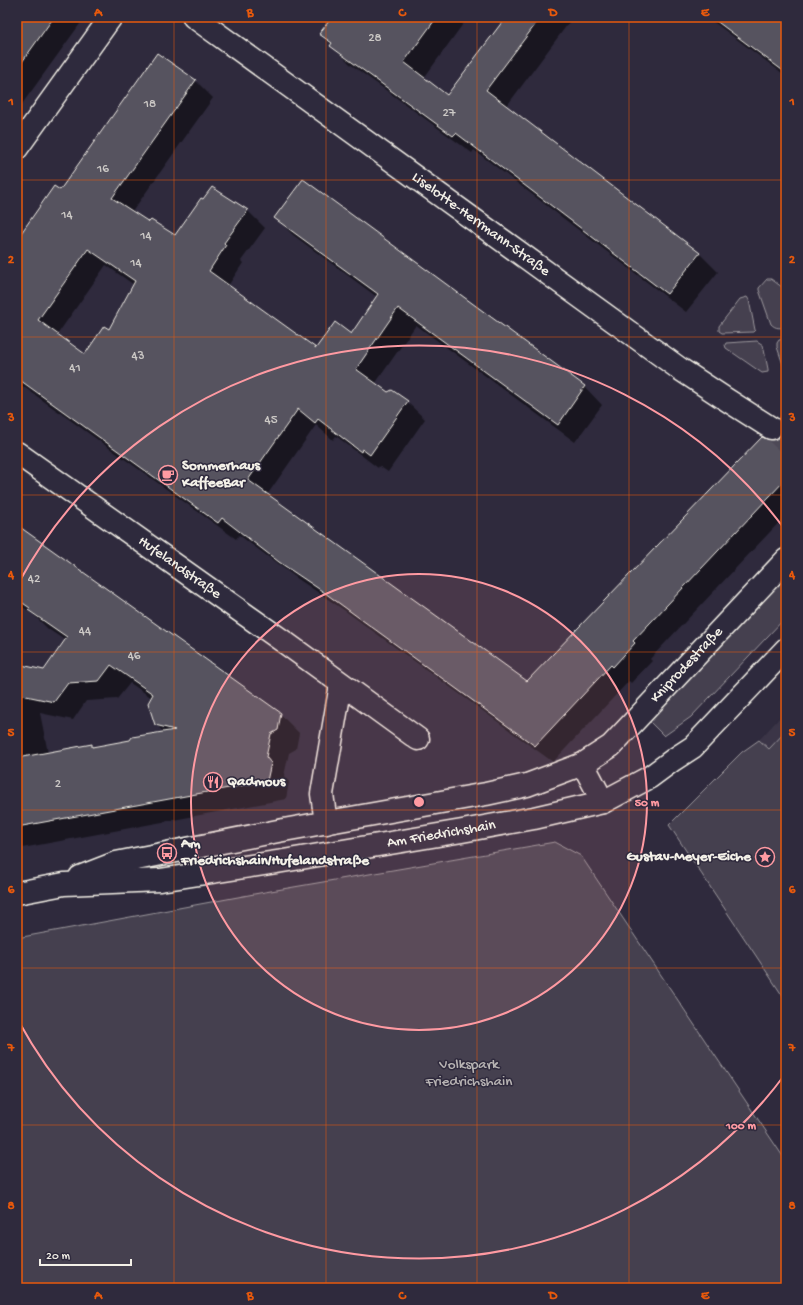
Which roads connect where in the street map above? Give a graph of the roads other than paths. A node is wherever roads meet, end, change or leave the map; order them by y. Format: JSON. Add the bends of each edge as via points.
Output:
{"nodes":[{"id":1,"x":111,"y":17,"type":"edge"},
{"id":2,"x":194,"y":17,"type":"edge"},
{"id":3,"x":17,"y":148,"type":"edge"},
{"id":4,"x":771,"y":428,"type":"tunnel mouth"},
{"id":5,"x":17,"y":453,"type":"edge"},
{"id":6,"x":786,"y":560,"type":"edge"},
{"id":7,"x":786,"y":649,"type":"edge"},
{"id":8,"x":341,"y":684,"type":"junction"},
{"id":9,"x":418,"y":739,"type":"dead end"},
{"id":10,"x":583,"y":764,"type":"junction"},
{"id":11,"x":603,"y":802,"type":"junction"},
{"id":12,"x":326,"y":823,"type":"junction"},
{"id":13,"x":64,"y":884,"type":"junction"},
{"id":14,"x":17,"y":893,"type":"edge"}],
"edges":[{"from":1,"to":3,"type":"street"},
{"from":2,"to":4,"type":"street","name":"Liselotte-Herrmann-Straße","via":[[685,372]]},
{"from":5,"to":8,"type":"street","name":"Hufelandstraße"},
{"from":6,"to":10,"type":"street","name":"Kniprodestraße","via":[[611,746]]},
{"from":7,"to":11,"type":"street","via":[[693,747],[650,778]]},
{"from":8,"to":9,"type":"street","name":"Hufelandstraße"},
{"from":8,"to":12,"type":"street","via":[[322,794]]},
{"from":10,"to":11,"type":"street"},
{"from":10,"to":12,"type":"street","name":"Am Friedrichshain","via":[[528,785]]},
{"from":11,"to":13,"type":"street","name":"Am Friedrichshain","via":[[476,829],[272,863],[160,880]]},
{"from":12,"to":13,"type":"street","name":"Am Friedrichshain","via":[[116,863]]},
{"from":13,"to":14,"type":"street","name":"Am Friedrichshain"}]}
